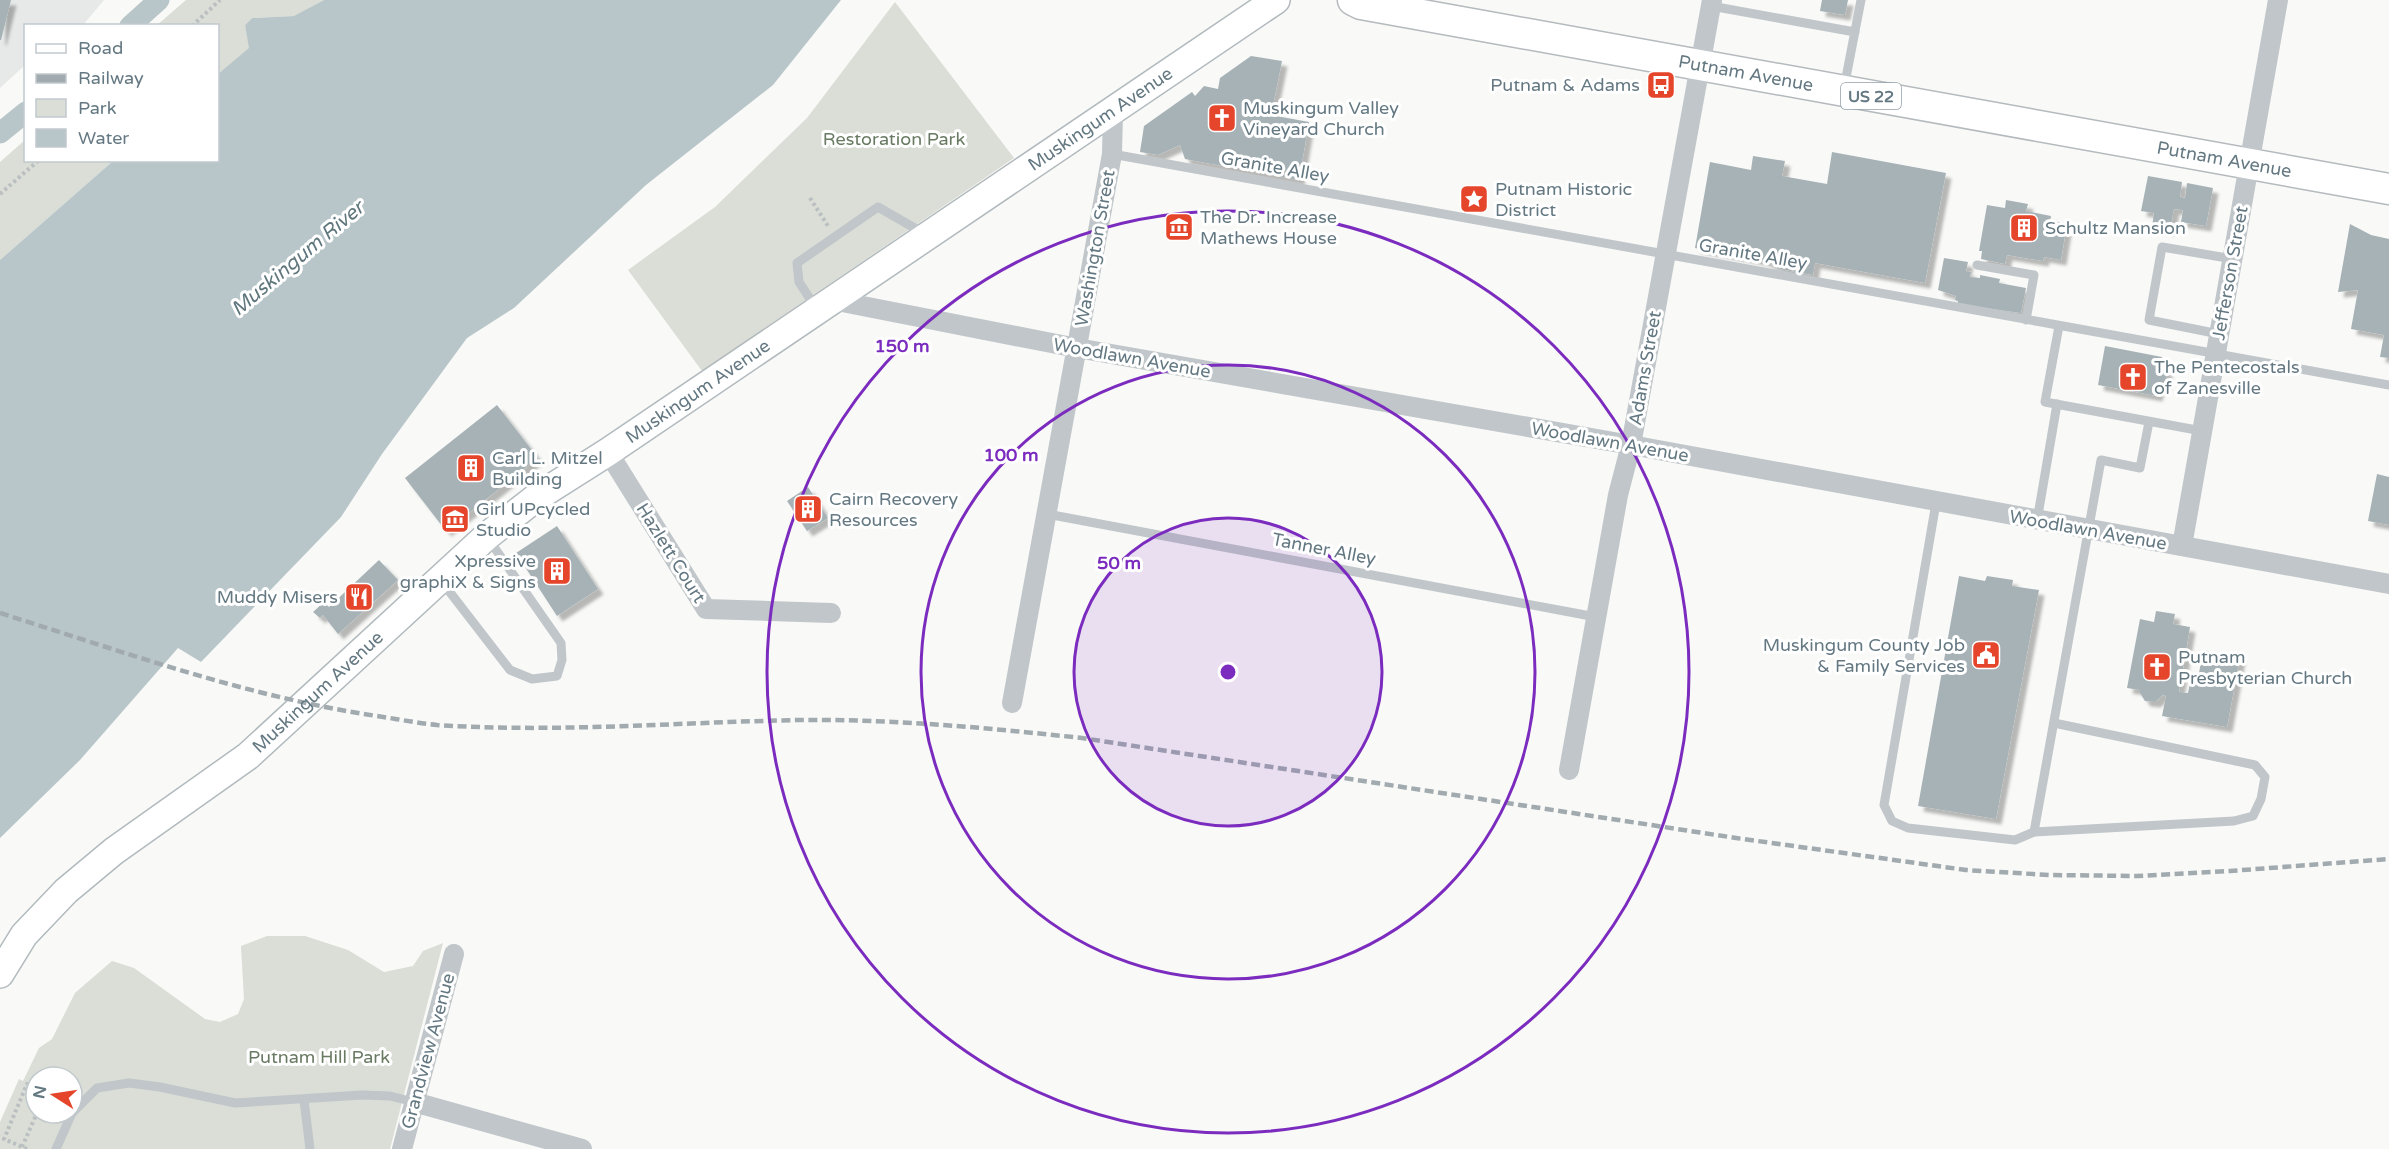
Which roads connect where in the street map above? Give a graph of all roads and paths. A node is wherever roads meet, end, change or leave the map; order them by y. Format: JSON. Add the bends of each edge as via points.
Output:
{"nodes":[{"id":1,"x":220,"y":0,"type":"edge"},
{"id":2,"x":1276,"y":0,"type":"edge"},
{"id":3,"x":1353,"y":0,"type":"edge"},
{"id":4,"x":1861,"y":0,"type":"edge"},
{"id":5,"x":2278,"y":0,"type":"edge"},
{"id":6,"x":1711,"y":3,"type":"edge"},
{"id":7,"x":194,"y":24,"type":"edge"},
{"id":8,"x":1855,"y":32,"type":"junction"},
{"id":9,"x":1700,"y":65,"type":"junction"},
{"id":10,"x":1844,"y":91,"type":"junction"},
{"id":11,"x":1113,"y":111,"type":"junction"},
{"id":12,"x":1112,"y":154,"type":"junction"},
{"id":13,"x":37,"y":162,"type":"edge"},
{"id":14,"x":2249,"y":164,"type":"junction"},
{"id":15,"x":2389,"y":189,"type":"edge"},
{"id":16,"x":0,"y":194,"type":"edge"},
{"id":17,"x":810,"y":198,"type":"dead end"},
{"id":18,"x":928,"y":236,"type":"junction"},
{"id":19,"x":835,"y":237,"type":"junction"},
{"id":20,"x":1665,"y":255,"type":"junction"},
{"id":21,"x":2233,"y":259,"type":"junction"},
{"id":22,"x":1977,"y":265,"type":"dead end"},
{"id":23,"x":825,"y":305,"type":"junction"},
{"id":24,"x":2026,"y":320,"type":"junction"},
{"id":25,"x":2059,"y":326,"type":"junction"},
{"id":26,"x":2219,"y":334,"type":"junction"},
{"id":27,"x":1077,"y":348,"type":"junction"},
{"id":28,"x":2215,"y":354,"type":"junction"},
{"id":29,"x":2389,"y":385,"type":"edge"},
{"id":30,"x":2056,"y":404,"type":"junction"},
{"id":31,"x":2150,"y":422,"type":"junction"},
{"id":32,"x":2202,"y":431,"type":"junction"},
{"id":33,"x":1631,"y":445,"type":"junction"},
{"id":34,"x":608,"y":452,"type":"junction"},
{"id":35,"x":1936,"y":502,"type":"junction"},
{"id":36,"x":1047,"y":514,"type":"junction"},
{"id":37,"x":2037,"y":521,"type":"junction"},
{"id":38,"x":2088,"y":530,"type":"junction"},
{"id":39,"x":487,"y":536,"type":"junction"},
{"id":40,"x":2182,"y":546,"type":"junction"},
{"id":41,"x":439,"y":578,"type":"junction"},
{"id":42,"x":2389,"y":584,"type":"edge"},
{"id":43,"x":831,"y":613,"type":"dead end"},
{"id":44,"x":1596,"y":617,"type":"junction"},
{"id":45,"x":1012,"y":703,"type":"dead end"},
{"id":46,"x":2054,"y":723,"type":"junction"},
{"id":47,"x":1569,"y":770,"type":"dead end"},
{"id":48,"x":2034,"y":832,"type":"junction"},
{"id":49,"x":454,"y":954,"type":"dead end"},
{"id":50,"x":0,"y":974,"type":"edge"},
{"id":51,"x":24,"y":1091,"type":"edge"},
{"id":52,"x":304,"y":1100,"type":"junction"},
{"id":53,"x":84,"y":1101,"type":"edge"},
{"id":54,"x":414,"y":1102,"type":"junction"},
{"id":55,"x":32,"y":1125,"type":"edge"},
{"id":56,"x":67,"y":1125,"type":"edge"},
{"id":57,"x":22,"y":1147,"type":"junction"},
{"id":58,"x":27,"y":1149,"type":"edge"},
{"id":59,"x":56,"y":1149,"type":"edge"},
{"id":60,"x":310,"y":1149,"type":"edge"},
{"id":61,"x":402,"y":1149,"type":"edge"},
{"id":62,"x":582,"y":1149,"type":"edge"}],
"edges":[{"from":1,"to":7,"type":"path"},
{"from":2,"to":11,"type":"street","name":"Muskingum Avenue"},
{"from":3,"to":9,"type":"main road","name":"Putnam Avenue","number":"US 22"},
{"from":4,"to":8,"type":"lane"},
{"from":5,"to":14,"type":"street","name":"Jefferson Street"},
{"from":6,"to":8,"type":"lane"},
{"from":6,"to":9,"type":"street","name":"Adams Street"},
{"from":8,"to":10,"type":"lane"},
{"from":9,"to":10,"type":"main road","name":"Putnam Avenue","number":"US 22"},
{"from":9,"to":20,"type":"street","name":"Adams Street"},
{"from":10,"to":14,"type":"main road","name":"Putnam Avenue","number":"US 22"},
{"from":11,"to":12,"type":"street","name":"Washington Street"},
{"from":11,"to":18,"type":"street","name":"Muskingum Avenue"},
{"from":12,"to":20,"type":"lane","name":"Granite Alley"},
{"from":12,"to":27,"type":"street","name":"Washington Street"},
{"from":13,"to":16,"type":"path"},
{"from":14,"to":15,"type":"main road","name":"Putnam Avenue","number":"US 22"},
{"from":14,"to":21,"type":"street","name":"Jefferson Street"},
{"from":17,"to":19,"type":"path"},
{"from":18,"to":19,"type":"lane","via":[[878,207]]},
{"from":18,"to":23,"type":"street","name":"Muskingum Avenue"},
{"from":19,"to":23,"type":"lane","via":[[797,263],[799,282]]},
{"from":20,"to":24,"type":"lane","name":"Granite Alley"},
{"from":20,"to":33,"type":"street","name":"Adams Street"},
{"from":21,"to":26,"type":"street","name":"Jefferson Street"},
{"from":21,"to":26,"type":"lane","via":[[2162,247],[2160,257],[2149,320]]},
{"from":22,"to":24,"type":"lane","via":[[2034,275]]},
{"from":23,"to":27,"type":"street","name":"Woodlawn Avenue"},
{"from":23,"to":34,"type":"street","name":"Muskingum Avenue"},
{"from":24,"to":25,"type":"lane","name":"Granite Alley"},
{"from":25,"to":28,"type":"lane","name":"Granite Alley"},
{"from":25,"to":30,"type":"lane","via":[[2045,402]]},
{"from":26,"to":28,"type":"street","name":"Jefferson Street"},
{"from":27,"to":33,"type":"street","name":"Woodlawn Avenue"},
{"from":27,"to":36,"type":"street","name":"Washington Street"},
{"from":28,"to":29,"type":"lane","name":"Granite Alley"},
{"from":28,"to":32,"type":"street","name":"Jefferson Street"},
{"from":30,"to":31,"type":"lane"},
{"from":30,"to":37,"type":"lane"},
{"from":31,"to":32,"type":"lane"},
{"from":31,"to":38,"type":"lane","via":[[2140,468],[2101,460]]},
{"from":32,"to":40,"type":"street","name":"Jefferson Street"},
{"from":33,"to":35,"type":"street","name":"Woodlawn Avenue"},
{"from":33,"to":44,"type":"street","name":"Adams Street"},
{"from":34,"to":39,"type":"street","name":"Muskingum Avenue","via":[[537,497]]},
{"from":34,"to":43,"type":"street","name":"Hazlett Court","via":[[706,609]]},
{"from":35,"to":37,"type":"street","name":"Woodlawn Avenue"},
{"from":35,"to":48,"type":"lane","via":[[1884,805],[1892,820],[1908,828],[2015,840]]},
{"from":36,"to":44,"type":"lane","name":"Tanner Alley"},
{"from":36,"to":45,"type":"street","name":"Washington Street"},
{"from":37,"to":38,"type":"street","name":"Woodlawn Avenue"},
{"from":38,"to":40,"type":"street","name":"Woodlawn Avenue"},
{"from":38,"to":46,"type":"lane"},
{"from":39,"to":41,"type":"street","name":"Muskingum Avenue"},
{"from":39,"to":41,"type":"lane","via":[[561,643],[562,660],[557,676],[532,679],[510,670]]},
{"from":40,"to":42,"type":"street","name":"Woodlawn Avenue"},
{"from":41,"to":50,"type":"street","name":"Muskingum Avenue","via":[[248,756],[114,851],[66,891],[24,935]]},
{"from":44,"to":47,"type":"street","name":"Adams Street"},
{"from":46,"to":48,"type":"lane"},
{"from":46,"to":48,"type":"lane","via":[[2255,765],[2265,777],[2261,799],[2253,816],[2235,821]]},
{"from":49,"to":54,"type":"street","name":"Grandview Avenue"},
{"from":51,"to":57,"type":"path","via":[[4,1139]]},
{"from":52,"to":53,"type":"lane","via":[[235,1103],[129,1083],[97,1088]]},
{"from":52,"to":54,"type":"lane","via":[[362,1095]]},
{"from":52,"to":60,"type":"lane"},
{"from":54,"to":61,"type":"street","name":"Grandview Avenue"},
{"from":54,"to":62,"type":"street"},
{"from":55,"to":57,"type":"path"},
{"from":56,"to":59,"type":"lane"},
{"from":57,"to":58,"type":"path"}]}
